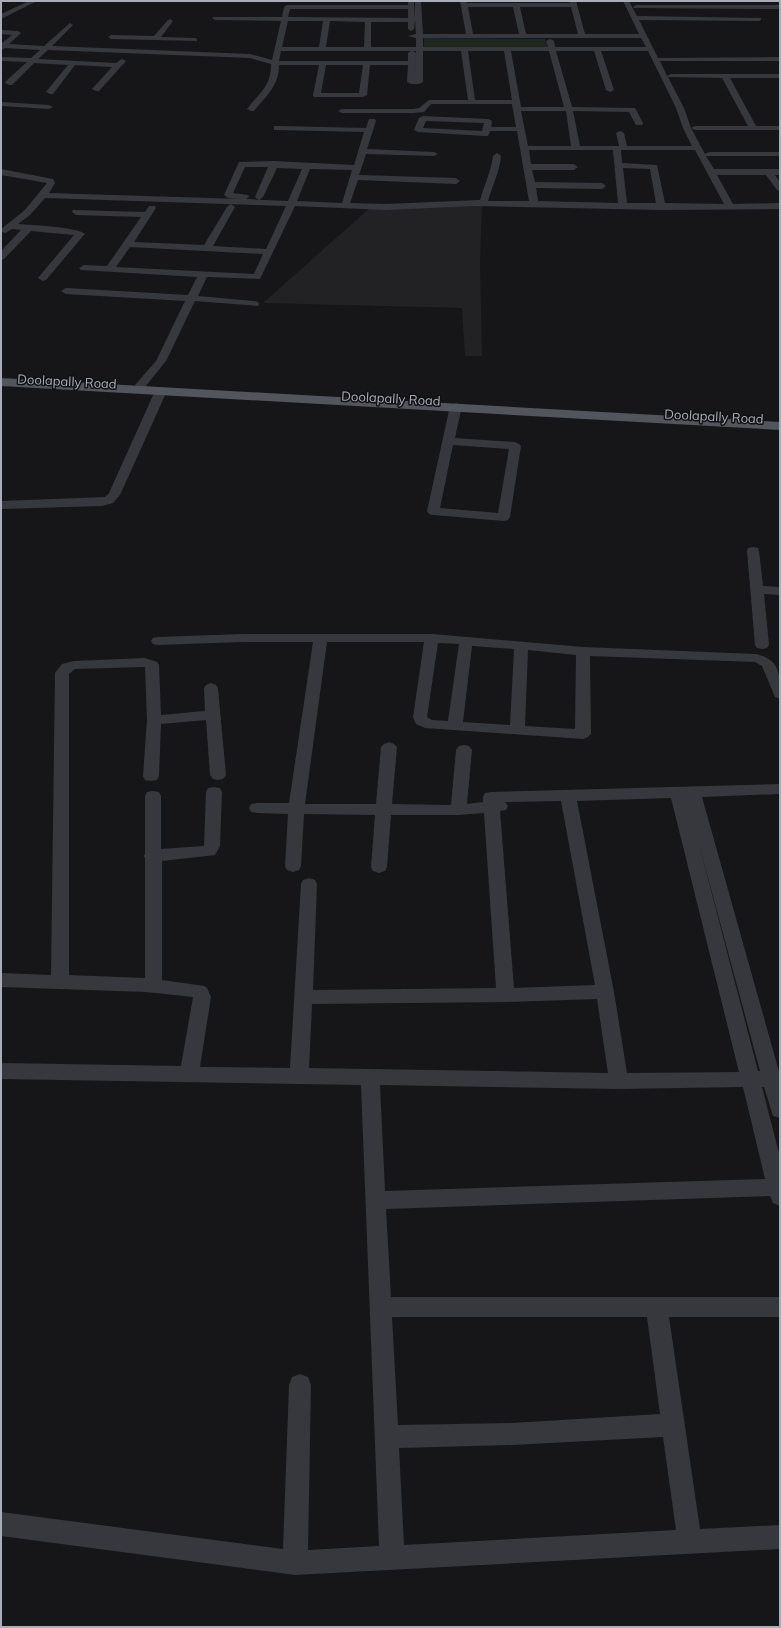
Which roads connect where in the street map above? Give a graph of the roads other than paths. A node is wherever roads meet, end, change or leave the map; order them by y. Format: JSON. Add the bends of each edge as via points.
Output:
{"nodes":[{"id":1,"x":34,"y":1,"type":"edge"},
{"id":2,"x":418,"y":1,"type":"edge"},
{"id":3,"x":626,"y":1,"type":"edge"},
{"id":4,"x":463,"y":3,"type":"edge"},
{"id":5,"x":573,"y":3,"type":"edge"},
{"id":6,"x":288,"y":4,"type":"edge"},
{"id":7,"x":328,"y":4,"type":"edge"},
{"id":8,"x":369,"y":4,"type":"edge"},
{"id":9,"x":411,"y":4,"type":"edge"},
{"id":10,"x":634,"y":4,"type":"edge"},
{"id":11,"x":674,"y":4,"type":"edge"},
{"id":12,"x":713,"y":4,"type":"edge"},
{"id":13,"x":516,"y":5,"type":"junction"},
{"id":14,"x":754,"y":5,"type":"edge"},
{"id":15,"x":780,"y":7,"type":"edge"},
{"id":16,"x":1,"y":16,"type":"edge"},
{"id":17,"x":215,"y":18,"type":"dead end"},
{"id":18,"x":284,"y":18,"type":"junction"},
{"id":19,"x":638,"y":18,"type":"junction"},
{"id":20,"x":327,"y":19,"type":"junction"},
{"id":21,"x":368,"y":19,"type":"junction"},
{"id":22,"x":412,"y":20,"type":"junction"},
{"id":23,"x":170,"y":21,"type":"dead end"},
{"id":24,"x":70,"y":25,"type":"dead end"},
{"id":25,"x":1,"y":32,"type":"edge"},
{"id":26,"x":415,"y":36,"type":"junction"},
{"id":27,"x":470,"y":36,"type":"junction"},
{"id":28,"x":523,"y":36,"type":"junction"},
{"id":29,"x":548,"y":36,"type":"junction"},
{"id":30,"x":582,"y":36,"type":"junction"},
{"id":31,"x":643,"y":36,"type":"junction"},
{"id":32,"x":156,"y":39,"type":"junction"},
{"id":33,"x":195,"y":40,"type":"dead end"},
{"id":34,"x":2,"y":47,"type":"edge"},
{"id":35,"x":47,"y":48,"type":"junction"},
{"id":36,"x":278,"y":49,"type":"junction"},
{"id":37,"x":322,"y":49,"type":"junction"},
{"id":38,"x":367,"y":49,"type":"junction"},
{"id":39,"x":649,"y":49,"type":"junction"},
{"id":40,"x":100,"y":50,"type":"junction"},
{"id":41,"x":412,"y":50,"type":"junction"},
{"id":42,"x":421,"y":50,"type":"junction"},
{"id":43,"x":464,"y":50,"type":"junction"},
{"id":44,"x":507,"y":50,"type":"junction"},
{"id":45,"x":554,"y":50,"type":"junction"},
{"id":46,"x":597,"y":50,"type":"junction"},
{"id":47,"x":713,"y":50,"type":"dead end"},
{"id":48,"x":132,"y":51,"type":"junction"},
{"id":49,"x":1,"y":59,"type":"edge"},
{"id":50,"x":661,"y":59,"type":"junction"},
{"id":51,"x":720,"y":59,"type":"junction"},
{"id":52,"x":780,"y":59,"type":"edge"},
{"id":53,"x":33,"y":60,"type":"junction"},
{"id":54,"x":73,"y":63,"type":"junction"},
{"id":55,"x":275,"y":63,"type":"junction"},
{"id":56,"x":323,"y":63,"type":"junction"},
{"id":57,"x":367,"y":63,"type":"junction"},
{"id":58,"x":411,"y":63,"type":"junction"},
{"id":59,"x":118,"y":65,"type":"junction"},
{"id":60,"x":671,"y":76,"type":"junction"},
{"id":61,"x":725,"y":76,"type":"junction"},
{"id":62,"x":780,"y":76,"type":"edge"},
{"id":63,"x":8,"y":83,"type":"dead end"},
{"id":64,"x":96,"y":88,"type":"dead end"},
{"id":65,"x":610,"y":90,"type":"dead end"},
{"id":66,"x":674,"y":91,"type":"junction"},
{"id":67,"x":50,"y":92,"type":"dead end"},
{"id":68,"x":472,"y":102,"type":"junction"},
{"id":69,"x":1,"y":104,"type":"edge"},
{"id":70,"x":515,"y":105,"type":"junction"},
{"id":71,"x":251,"y":108,"type":"dead end"},
{"id":72,"x":683,"y":108,"type":"junction"},
{"id":73,"x":569,"y":109,"type":"junction"},
{"id":74,"x":1,"y":111,"type":"edge"},
{"id":75,"x":342,"y":111,"type":"dead end"},
{"id":76,"x":372,"y":119,"type":"dead end"},
{"id":77,"x":639,"y":123,"type":"dead end"},
{"id":78,"x":278,"y":128,"type":"dead end"},
{"id":79,"x":695,"y":128,"type":"junction"},
{"id":80,"x":780,"y":128,"type":"edge"},
{"id":81,"x":487,"y":129,"type":"junction"},
{"id":82,"x":521,"y":129,"type":"junction"},
{"id":83,"x":369,"y":130,"type":"junction"},
{"id":84,"x":759,"y":130,"type":"junction"},
{"id":85,"x":620,"y":133,"type":"dead end"},
{"id":86,"x":525,"y":148,"type":"junction"},
{"id":87,"x":576,"y":148,"type":"junction"},
{"id":88,"x":620,"y":148,"type":"junction"},
{"id":89,"x":698,"y":148,"type":"junction"},
{"id":90,"x":362,"y":151,"type":"junction"},
{"id":91,"x":774,"y":151,"type":"edge"},
{"id":92,"x":434,"y":154,"type":"dead end"},
{"id":93,"x":709,"y":154,"type":"junction"},
{"id":94,"x":497,"y":156,"type":"dead end"},
{"id":95,"x":274,"y":164,"type":"junction"},
{"id":96,"x":618,"y":165,"type":"junction"},
{"id":97,"x":307,"y":166,"type":"junction"},
{"id":98,"x":528,"y":167,"type":"junction"},
{"id":99,"x":574,"y":167,"type":"dead end"},
{"id":100,"x":357,"y":168,"type":"junction"},
{"id":101,"x":1,"y":172,"type":"edge"},
{"id":102,"x":715,"y":172,"type":"junction"},
{"id":103,"x":769,"y":172,"type":"junction"},
{"id":104,"x":780,"y":172,"type":"edge"},
{"id":105,"x":354,"y":177,"type":"junction"},
{"id":106,"x":456,"y":181,"type":"dead end"},
{"id":107,"x":531,"y":185,"type":"junction"},
{"id":108,"x":602,"y":186,"type":"dead end"},
{"id":109,"x":780,"y":188,"type":"edge"},
{"id":110,"x":43,"y":196,"type":"junction"},
{"id":111,"x":259,"y":197,"type":"junction"},
{"id":112,"x":293,"y":201,"type":"junction"},
{"id":113,"x":483,"y":204,"type":"junction"},
{"id":114,"x":534,"y":205,"type":"junction"},
{"id":115,"x":345,"y":206,"type":"junction"},
{"id":116,"x":623,"y":206,"type":"junction"},
{"id":117,"x":780,"y":206,"type":"edge"},
{"id":118,"x":231,"y":207,"type":"dead end"},
{"id":119,"x":661,"y":207,"type":"junction"},
{"id":120,"x":734,"y":207,"type":"junction"},
{"id":121,"x":76,"y":212,"type":"dead end"},
{"id":122,"x":9,"y":226,"type":"junction"},
{"id":123,"x":28,"y":228,"type":"junction"},
{"id":124,"x":1,"y":234,"type":"edge"},
{"id":125,"x":128,"y":244,"type":"junction"},
{"id":126,"x":206,"y":248,"type":"junction"},
{"id":127,"x":268,"y":252,"type":"junction"},
{"id":128,"x":1,"y":257,"type":"edge"},
{"id":129,"x":84,"y":268,"type":"dead end"},
{"id":130,"x":110,"y":269,"type":"junction"},
{"id":131,"x":203,"y":275,"type":"junction"},
{"id":132,"x":43,"y":278,"type":"dead end"},
{"id":133,"x":66,"y":291,"type":"dead end"},
{"id":134,"x":191,"y":298,"type":"junction"},
{"id":135,"x":254,"y":304,"type":"dead end"},
{"id":136,"x":1,"y":377,"type":"edge"},
{"id":137,"x":1,"y":382,"type":"edge"},
{"id":138,"x":152,"y":387,"type":"junction"},
{"id":139,"x":456,"y":406,"type":"junction"},
{"id":140,"x":776,"y":422,"type":"edge"},
{"id":141,"x":449,"y":441,"type":"junction"},
{"id":142,"x":1,"y":505,"type":"edge"},
{"id":143,"x":753,"y":551,"type":"dead end"},
{"id":144,"x":756,"y":590,"type":"junction"},
{"id":145,"x":780,"y":591,"type":"edge"},
{"id":146,"x":321,"y":638,"type":"junction"},
{"id":147,"x":432,"y":638,"type":"junction"},
{"id":148,"x":158,"y":641,"type":"dead end"},
{"id":149,"x":466,"y":641,"type":"junction"},
{"id":150,"x":762,"y":645,"type":"dead end"},
{"id":151,"x":521,"y":647,"type":"junction"},
{"id":152,"x":583,"y":651,"type":"junction"},
{"id":153,"x":211,"y":688,"type":"dead end"},
{"id":154,"x":780,"y":694,"type":"edge"},
{"id":155,"x":213,"y":715,"type":"junction"},
{"id":156,"x":154,"y":720,"type":"junction"},
{"id":157,"x":455,"y":726,"type":"junction"},
{"id":158,"x":517,"y":730,"type":"junction"},
{"id":159,"x":389,"y":746,"type":"dead end"},
{"id":160,"x":464,"y":750,"type":"dead end"},
{"id":161,"x":218,"y":775,"type":"dead end"},
{"id":162,"x":152,"y":776,"type":"dead end"},
{"id":163,"x":780,"y":789,"type":"edge"},
{"id":164,"x":214,"y":792,"type":"dead end"},
{"id":165,"x":153,"y":796,"type":"dead end"},
{"id":166,"x":687,"y":797,"type":"junction"},
{"id":167,"x":780,"y":800,"type":"edge"},
{"id":168,"x":569,"y":801,"type":"junction"},
{"id":169,"x":491,"y":802,"type":"junction"},
{"id":170,"x":257,"y":808,"type":"dead end"},
{"id":171,"x":296,"y":809,"type":"junction"},
{"id":172,"x":384,"y":809,"type":"junction"},
{"id":173,"x":458,"y":810,"type":"junction"},
{"id":174,"x":152,"y":856,"type":"junction"},
{"id":175,"x":293,"y":866,"type":"dead end"},
{"id":176,"x":379,"y":867,"type":"dead end"},
{"id":177,"x":709,"y":880,"type":"junction"},
{"id":178,"x":309,"y":884,"type":"dead end"},
{"id":179,"x":1,"y":980,"type":"edge"},
{"id":180,"x":60,"y":981,"type":"junction"},
{"id":181,"x":153,"y":984,"type":"junction"},
{"id":182,"x":604,"y":992,"type":"junction"},
{"id":183,"x":506,"y":995,"type":"junction"},
{"id":184,"x":303,"y":997,"type":"junction"},
{"id":185,"x":1,"y":1071,"type":"edge"},
{"id":186,"x":189,"y":1074,"type":"junction"},
{"id":187,"x":299,"y":1076,"type":"junction"},
{"id":188,"x":370,"y":1078,"type":"junction"},
{"id":189,"x":751,"y":1079,"type":"junction"},
{"id":190,"x":771,"y":1079,"type":"junction"},
{"id":191,"x":619,"y":1082,"type":"junction"},
{"id":192,"x":780,"y":1110,"type":"edge"},
{"id":193,"x":779,"y":1191,"type":"edge"},
{"id":194,"x":375,"y":1200,"type":"junction"},
{"id":195,"x":381,"y":1307,"type":"junction"},
{"id":196,"x":657,"y":1307,"type":"junction"},
{"id":197,"x":780,"y":1307,"type":"edge"},
{"id":198,"x":300,"y":1385,"type":"dead end"},
{"id":199,"x":673,"y":1426,"type":"junction"},
{"id":200,"x":387,"y":1437,"type":"junction"},
{"id":201,"x":1,"y":1524,"type":"edge"},
{"id":202,"x":780,"y":1537,"type":"edge"},
{"id":203,"x":690,"y":1542,"type":"junction"},
{"id":204,"x":392,"y":1557,"type":"junction"},
{"id":205,"x":296,"y":1562,"type":"junction"}],
"edges":[{"from":1,"to":16,"type":"street"},
{"from":2,"to":26,"type":"street"},
{"from":3,"to":19,"type":"street"},
{"from":4,"to":13,"type":"street"},
{"from":4,"to":27,"type":"street"},
{"from":5,"to":13,"type":"street"},
{"from":5,"to":30,"type":"street"},
{"from":6,"to":7,"type":"street"},
{"from":6,"to":18,"type":"street"},
{"from":7,"to":8,"type":"street"},
{"from":8,"to":9,"type":"street"},
{"from":9,"to":22,"type":"street"},
{"from":10,"to":11,"type":"street"},
{"from":10,"to":19,"type":"street"},
{"from":11,"to":12,"type":"street"},
{"from":12,"to":14,"type":"street"},
{"from":13,"to":28,"type":"street"},
{"from":14,"to":15,"type":"street"},
{"from":14,"to":19,"type":"street","via":[[761,22]]},
{"from":17,"to":18,"type":"street"},
{"from":18,"to":20,"type":"street"},
{"from":18,"to":36,"type":"street"},
{"from":19,"to":31,"type":"street"},
{"from":19,"to":50,"type":"street"},
{"from":20,"to":21,"type":"street"},
{"from":20,"to":37,"type":"street"},
{"from":21,"to":22,"type":"street"},
{"from":21,"to":38,"type":"street"},
{"from":22,"to":26,"type":"street"},
{"from":23,"to":32,"type":"street"},
{"from":24,"to":35,"type":"street"},
{"from":25,"to":34,"type":"street","via":[[18,33]]},
{"from":26,"to":27,"type":"street"},
{"from":26,"to":41,"type":"street"},
{"from":26,"to":42,"type":"street"},
{"from":27,"to":28,"type":"street"},
{"from":28,"to":29,"type":"street"},
{"from":29,"to":30,"type":"street"},
{"from":29,"to":45,"type":"street"},
{"from":30,"to":31,"type":"street"},
{"from":31,"to":39,"type":"street"},
{"from":32,"to":33,"type":"street"},
{"from":32,"to":40,"type":"street","via":[[114,34]]},
{"from":34,"to":35,"type":"street"},
{"from":35,"to":40,"type":"street"},
{"from":35,"to":53,"type":"street"},
{"from":36,"to":37,"type":"street"},
{"from":36,"to":55,"type":"street"},
{"from":37,"to":38,"type":"street"},
{"from":38,"to":41,"type":"street"},
{"from":39,"to":46,"type":"street"},
{"from":39,"to":66,"type":"street"},
{"from":40,"to":48,"type":"street"},
{"from":41,"to":42,"type":"street"},
{"from":41,"to":58,"type":"street"},
{"from":42,"to":43,"type":"street"},
{"from":42,"to":58,"type":"street","via":[[419,82],[411,82]]},
{"from":43,"to":44,"type":"street"},
{"from":43,"to":68,"type":"street"},
{"from":44,"to":45,"type":"street"},
{"from":44,"to":70,"type":"street"},
{"from":45,"to":46,"type":"street"},
{"from":45,"to":73,"type":"street"},
{"from":46,"to":65,"type":"street"},
{"from":47,"to":51,"type":"street"},
{"from":48,"to":55,"type":"street","via":[[250,56]]},
{"from":48,"to":59,"type":"street"},
{"from":49,"to":53,"type":"street"},
{"from":50,"to":51,"type":"street"},
{"from":50,"to":60,"type":"street"},
{"from":51,"to":52,"type":"street"},
{"from":53,"to":54,"type":"street"},
{"from":53,"to":63,"type":"street"},
{"from":54,"to":59,"type":"street"},
{"from":54,"to":67,"type":"street"},
{"from":55,"to":56,"type":"street"},
{"from":55,"to":71,"type":"street","via":[[275,76],[271,85]]},
{"from":56,"to":57,"type":"street"},
{"from":56,"to":57,"type":"street","via":[[317,95],[363,95]]},
{"from":57,"to":58,"type":"street"},
{"from":59,"to":64,"type":"street"},
{"from":60,"to":61,"type":"street"},
{"from":60,"to":66,"type":"street"},
{"from":61,"to":62,"type":"street"},
{"from":61,"to":84,"type":"street"},
{"from":66,"to":72,"type":"street"},
{"from":68,"to":70,"type":"street"},
{"from":68,"to":75,"type":"street","via":[[429,102],[421,110],[413,111]]},
{"from":69,"to":74,"type":"street","via":[[48,110]]},
{"from":70,"to":73,"type":"street"},
{"from":70,"to":82,"type":"street"},
{"from":72,"to":79,"type":"street"},
{"from":72,"to":89,"type":"street","via":[[687,128]]},
{"from":73,"to":77,"type":"street","via":[[621,107],[632,110]]},
{"from":73,"to":87,"type":"street"},
{"from":76,"to":83,"type":"street"},
{"from":78,"to":83,"type":"street"},
{"from":79,"to":84,"type":"street"},
{"from":79,"to":93,"type":"street"},
{"from":80,"to":84,"type":"street"},
{"from":81,"to":81,"type":"street","via":[[485,134],[418,130],[423,118],[488,121]]},
{"from":81,"to":82,"type":"street"},
{"from":82,"to":86,"type":"street"},
{"from":83,"to":90,"type":"street"},
{"from":85,"to":88,"type":"street"},
{"from":86,"to":87,"type":"street"},
{"from":86,"to":98,"type":"street"},
{"from":87,"to":88,"type":"street"},
{"from":88,"to":89,"type":"street"},
{"from":88,"to":96,"type":"street"},
{"from":89,"to":102,"type":"street"},
{"from":90,"to":92,"type":"street"},
{"from":90,"to":100,"type":"street"},
{"from":91,"to":93,"type":"street"},
{"from":93,"to":102,"type":"street"},
{"from":94,"to":113,"type":"street","via":[[496,167]]},
{"from":95,"to":97,"type":"street"},
{"from":95,"to":111,"type":"street"},
{"from":95,"to":111,"type":"street","via":[[242,164],[228,195]]},
{"from":96,"to":116,"type":"street"},
{"from":96,"to":119,"type":"street","via":[[653,164]]},
{"from":97,"to":100,"type":"street"},
{"from":97,"to":112,"type":"street"},
{"from":98,"to":99,"type":"street"},
{"from":98,"to":107,"type":"street"},
{"from":100,"to":105,"type":"street"},
{"from":101,"to":110,"type":"street","via":[[50,181]]},
{"from":102,"to":103,"type":"street"},
{"from":102,"to":120,"type":"street"},
{"from":103,"to":104,"type":"street"},
{"from":103,"to":109,"type":"street"},
{"from":105,"to":106,"type":"street"},
{"from":105,"to":115,"type":"street"},
{"from":107,"to":108,"type":"street"},
{"from":107,"to":114,"type":"street"},
{"from":110,"to":112,"type":"street"},
{"from":110,"to":122,"type":"street","via":[[27,213]]},
{"from":111,"to":112,"type":"street"},
{"from":112,"to":115,"type":"street"},
{"from":112,"to":127,"type":"street"},
{"from":113,"to":114,"type":"street"},
{"from":113,"to":115,"type":"street"},
{"from":114,"to":116,"type":"street"},
{"from":116,"to":119,"type":"street"},
{"from":117,"to":120,"type":"street"},
{"from":118,"to":126,"type":"street"},
{"from":119,"to":120,"type":"street"},
{"from":121,"to":125,"type":"street","via":[[149,212]]},
{"from":122,"to":123,"type":"street"},
{"from":122,"to":124,"type":"street"},
{"from":123,"to":128,"type":"street"},
{"from":123,"to":132,"type":"street","via":[[80,234]]},
{"from":125,"to":126,"type":"street"},
{"from":125,"to":130,"type":"street"},
{"from":126,"to":127,"type":"street"},
{"from":127,"to":131,"type":"street","via":[[257,277]]},
{"from":129,"to":130,"type":"street"},
{"from":130,"to":131,"type":"street"},
{"from":131,"to":134,"type":"street"},
{"from":133,"to":134,"type":"street"},
{"from":134,"to":135,"type":"street"},
{"from":134,"to":138,"type":"street","via":[[156,369],[158,375]]},
{"from":136,"to":138,"type":"main road","name":"Doolapally Road"},
{"from":137,"to":138,"type":"main road"},
{"from":138,"to":139,"type":"main road","name":"Doolapally Road"},
{"from":138,"to":140,"type":"main road","name":"Doolapally Road"},
{"from":138,"to":142,"type":"street","via":[[114,495],[109,500]]},
{"from":139,"to":140,"type":"main road","name":"Doolapally Road","via":[[650,419]]},
{"from":139,"to":141,"type":"street"},
{"from":141,"to":141,"type":"street","via":[[432,511],[504,517],[515,446]]},
{"from":143,"to":144,"type":"street"},
{"from":144,"to":145,"type":"street"},
{"from":144,"to":150,"type":"street"},
{"from":146,"to":147,"type":"street"},
{"from":146,"to":148,"type":"street"},
{"from":146,"to":171,"type":"street"},
{"from":147,"to":149,"type":"street"},
{"from":147,"to":157,"type":"street","via":[[421,721],[430,725]]},
{"from":149,"to":151,"type":"street"},
{"from":149,"to":157,"type":"street"},
{"from":151,"to":152,"type":"street"},
{"from":151,"to":158,"type":"street"},
{"from":152,"to":154,"type":"street","via":[[756,658],[768,664]]},
{"from":152,"to":158,"type":"street","via":[[583,734]]},
{"from":153,"to":155,"type":"street"},
{"from":155,"to":156,"type":"street"},
{"from":155,"to":161,"type":"street"},
{"from":156,"to":162,"type":"street"},
{"from":156,"to":180,"type":"street","via":[[152,665],[74,665],[67,667],[62,673]]},
{"from":157,"to":158,"type":"street"},
{"from":159,"to":172,"type":"street"},
{"from":160,"to":173,"type":"street"},
{"from":163,"to":166,"type":"street"},
{"from":164,"to":174,"type":"street","via":[[212,846],[209,851]]},
{"from":165,"to":174,"type":"street"},
{"from":166,"to":167,"type":"street"},
{"from":166,"to":168,"type":"street"},
{"from":166,"to":177,"type":"street"},
{"from":168,"to":169,"type":"street"},
{"from":168,"to":182,"type":"street"},
{"from":169,"to":173,"type":"street"},
{"from":169,"to":183,"type":"street"},
{"from":170,"to":171,"type":"street"},
{"from":171,"to":172,"type":"street"},
{"from":171,"to":175,"type":"street"},
{"from":172,"to":173,"type":"street"},
{"from":172,"to":176,"type":"street"},
{"from":174,"to":181,"type":"street"},
{"from":177,"to":189,"type":"street"},
{"from":177,"to":190,"type":"street"},
{"from":178,"to":184,"type":"street"},
{"from":179,"to":180,"type":"street"},
{"from":180,"to":181,"type":"street"},
{"from":181,"to":186,"type":"street","via":[[201,993]]},
{"from":182,"to":183,"type":"street"},
{"from":182,"to":191,"type":"street"},
{"from":183,"to":184,"type":"street"},
{"from":184,"to":187,"type":"street"},
{"from":185,"to":186,"type":"street"},
{"from":186,"to":187,"type":"street"},
{"from":187,"to":188,"type":"street"},
{"from":188,"to":191,"type":"street"},
{"from":188,"to":194,"type":"street"},
{"from":189,"to":190,"type":"street"},
{"from":189,"to":191,"type":"street"},
{"from":189,"to":193,"type":"street"},
{"from":190,"to":192,"type":"street"},
{"from":193,"to":194,"type":"street"},
{"from":194,"to":195,"type":"street"},
{"from":195,"to":196,"type":"street"},
{"from":195,"to":200,"type":"street"},
{"from":196,"to":197,"type":"street"},
{"from":196,"to":199,"type":"street"},
{"from":198,"to":205,"type":"street"},
{"from":199,"to":200,"type":"street"},
{"from":199,"to":203,"type":"street"},
{"from":200,"to":204,"type":"street"},
{"from":201,"to":205,"type":"street"},
{"from":202,"to":203,"type":"street"},
{"from":203,"to":204,"type":"street"},
{"from":204,"to":205,"type":"street"}]}
